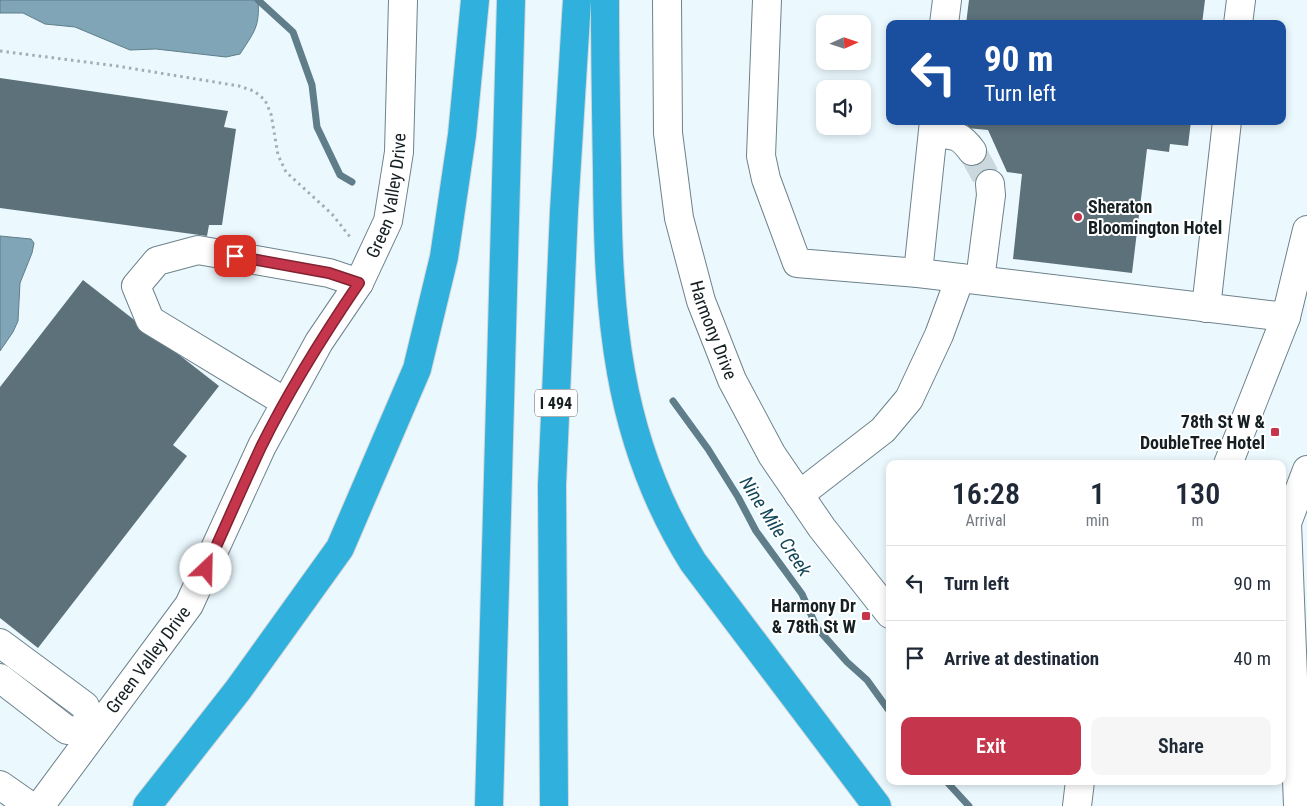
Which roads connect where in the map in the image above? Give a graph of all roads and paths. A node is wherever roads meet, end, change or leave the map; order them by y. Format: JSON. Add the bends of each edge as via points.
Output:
{"nodes":[{"id":1,"x":403,"y":0,"type":"edge"},
{"id":2,"x":475,"y":0,"type":"edge"},
{"id":3,"x":511,"y":0,"type":"edge"},
{"id":4,"x":577,"y":0,"type":"edge"},
{"id":5,"x":605,"y":0,"type":"edge"},
{"id":6,"x":667,"y":0,"type":"edge"},
{"id":7,"x":767,"y":0,"type":"edge"},
{"id":8,"x":947,"y":0,"type":"edge"},
{"id":9,"x":1241,"y":0,"type":"edge"},
{"id":10,"x":944,"y":20,"type":"edge"},
{"id":11,"x":1238,"y":20,"type":"edge"},
{"id":12,"x":0,"y":50,"type":"edge"},
{"id":13,"x":1227,"y":125,"type":"edge"},
{"id":14,"x":933,"y":128,"type":"edge"},
{"id":15,"x":972,"y":150,"type":"tunnel mouth"},
{"id":16,"x":990,"y":184,"type":"tunnel mouth"},
{"id":17,"x":1307,"y":230,"type":"edge"},
{"id":18,"x":350,"y":237,"type":"dead end"},
{"id":19,"x":918,"y":273,"type":"junction"},
{"id":20,"x":970,"y":279,"type":"junction"},
{"id":21,"x":359,"y":283,"type":"junction"},
{"id":22,"x":1206,"y":308,"type":"junction"},
{"id":23,"x":1286,"y":317,"type":"junction"},
{"id":24,"x":285,"y":402,"type":"junction"},
{"id":25,"x":1230,"y":460,"type":"edge"},
{"id":26,"x":1305,"y":479,"type":"edge"},
{"id":27,"x":800,"y":495,"type":"junction"},
{"id":28,"x":886,"y":609,"type":"edge"},
{"id":29,"x":0,"y":643,"type":"edge"},
{"id":30,"x":1294,"y":664,"type":"edge"},
{"id":31,"x":0,"y":678,"type":"edge"},
{"id":32,"x":94,"y":731,"type":"junction"},
{"id":33,"x":0,"y":784,"type":"edge"},
{"id":34,"x":1080,"y":785,"type":"edge"},
{"id":35,"x":30,"y":806,"type":"edge"},
{"id":36,"x":40,"y":806,"type":"edge"},
{"id":37,"x":147,"y":806,"type":"edge"},
{"id":38,"x":489,"y":806,"type":"edge"},
{"id":39,"x":554,"y":806,"type":"edge"},
{"id":40,"x":877,"y":806,"type":"edge"},
{"id":41,"x":1077,"y":806,"type":"edge"},
{"id":42,"x":1298,"y":806,"type":"edge"}],
"edges":[{"from":1,"to":21,"type":"street","name":"Green Valley Drive","via":[[399,152],[388,221]]},
{"from":2,"to":37,"type":"highway","via":[[462,135],[444,257],[417,369],[340,548],[238,690]]},
{"from":3,"to":38,"type":"highway"},
{"from":4,"to":39,"type":"highway","number":"I 494","via":[[552,485]]},
{"from":5,"to":40,"type":"highway","via":[[607,223],[612,311],[621,380],[638,445],[674,529],[694,562]]},
{"from":6,"to":27,"type":"street","name":"Harmony Drive","via":[[668,133],[679,218],[701,300],[732,380],[772,455]]},
{"from":7,"to":19,"type":"street","via":[[761,156],[766,179],[797,263]]},
{"from":8,"to":10,"type":"street"},
{"from":9,"to":11,"type":"street"},
{"from":12,"to":18,"type":"path","via":[[117,66],[254,91],[265,100],[271,114],[278,156],[286,172],[332,214]]},
{"from":13,"to":22,"type":"street"},
{"from":14,"to":15,"type":"street","via":[[964,140]]},
{"from":14,"to":19,"type":"street"},
{"from":16,"to":20,"type":"street","via":[[991,195]]},
{"from":17,"to":23,"type":"street"},
{"from":19,"to":20,"type":"street"},
{"from":20,"to":22,"type":"street"},
{"from":20,"to":27,"type":"street","via":[[908,399],[883,430]]},
{"from":21,"to":24,"type":"street","name":"Green Valley Drive","via":[[319,342]]},
{"from":21,"to":24,"type":"street","via":[[329,273],[198,250],[157,261],[136,286],[150,320]]},
{"from":22,"to":23,"type":"street"},
{"from":23,"to":25,"type":"street"},
{"from":24,"to":32,"type":"street","name":"Green Valley Drive","via":[[189,605]]},
{"from":26,"to":30,"type":"street","via":[[1287,523]]},
{"from":27,"to":28,"type":"street","name":"Harmony Drive"},
{"from":29,"to":32,"type":"street","via":[[84,706]]},
{"from":30,"to":42,"type":"street"},
{"from":31,"to":32,"type":"street","via":[[66,730]]},
{"from":32,"to":36,"type":"street","name":"Green Valley Drive"},
{"from":33,"to":35,"type":"street"},
{"from":34,"to":41,"type":"street"}]}
